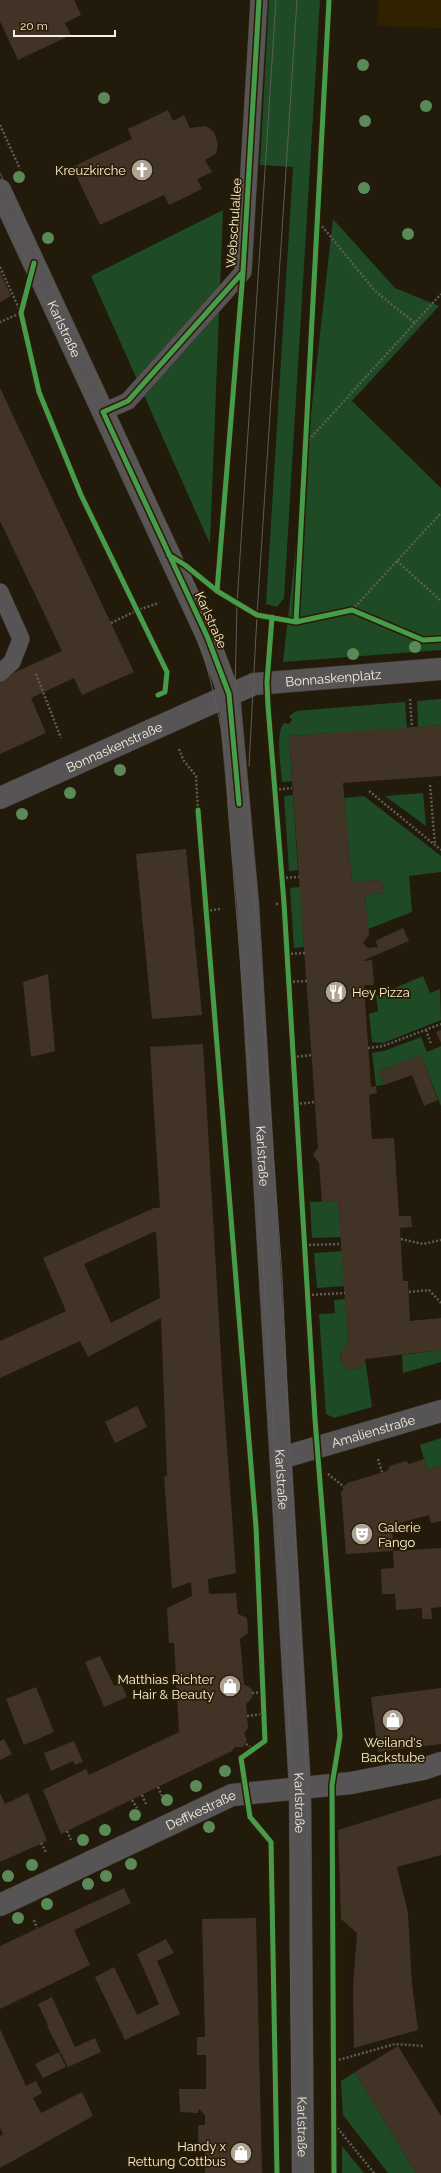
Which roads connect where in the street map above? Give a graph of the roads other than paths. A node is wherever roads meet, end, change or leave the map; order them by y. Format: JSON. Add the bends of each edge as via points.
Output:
{"nodes":[{"id":1,"x":259,"y":0,"type":"edge"},
{"id":2,"x":0,"y":190,"type":"edge"},
{"id":3,"x":103,"y":412,"type":"junction"},
{"id":4,"x":0,"y":592,"type":"edge"},
{"id":5,"x":441,"y":670,"type":"edge"},
{"id":6,"x":0,"y":673,"type":"edge"},
{"id":7,"x":229,"y":694,"type":"junction"},
{"id":8,"x":0,"y":798,"type":"edge"},
{"id":9,"x":441,"y":1411,"type":"edge"},
{"id":10,"x":281,"y":1458,"type":"junction"},
{"id":11,"x":441,"y":1763,"type":"edge"},
{"id":12,"x":300,"y":1788,"type":"junction"},
{"id":13,"x":0,"y":1905,"type":"edge"},
{"id":14,"x":303,"y":2173,"type":"edge"}],
"edges":[{"from":1,"to":3,"type":"lane","name":"Webschulallee","via":[[242,272],[128,401]]},
{"from":2,"to":3,"type":"street","name":"Karlstraße"},
{"from":3,"to":7,"type":"street","name":"Karlstraße","via":[[207,636]]},
{"from":4,"to":6,"type":"lane","via":[[21,639],[12,662]]},
{"from":5,"to":7,"type":"street","name":"Bonnaskenplatz","via":[[267,682],[254,684]]},
{"from":7,"to":8,"type":"street","name":"Bonnaskenstraße"},
{"from":7,"to":10,"type":"street","name":"Karlstraße","via":[[248,905]]},
{"from":9,"to":10,"type":"street","name":"Amalienstraße"},
{"from":10,"to":12,"type":"street","name":"Karlstraße"},
{"from":11,"to":12,"type":"street","name":"Deffkestraße","via":[[351,1783]]},
{"from":12,"to":13,"type":"street","name":"Deffkestraße","via":[[232,1795]]},
{"from":12,"to":14,"type":"street","name":"Karlstraße"}]}
